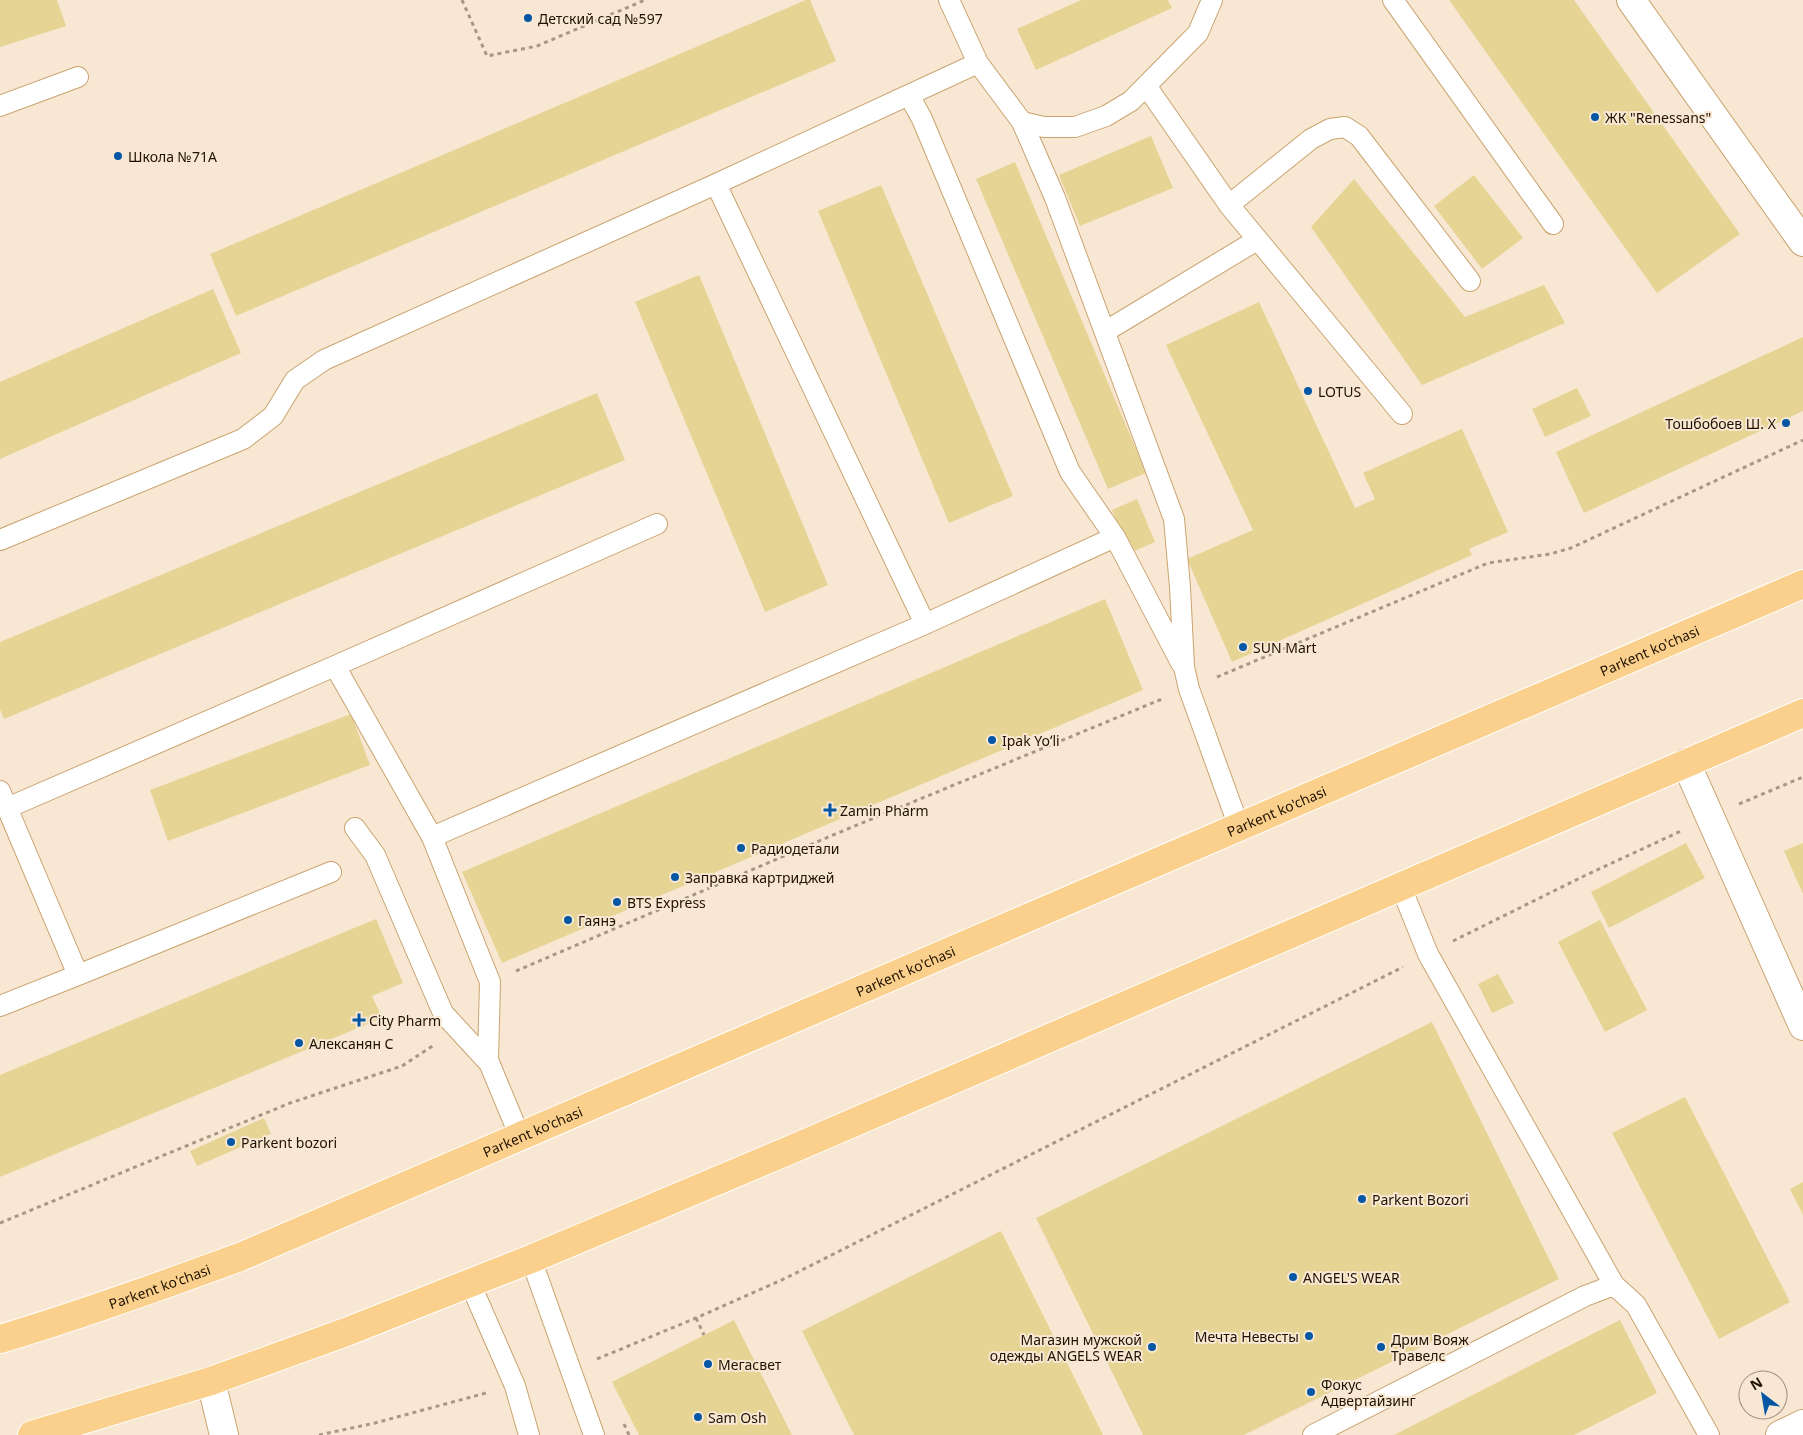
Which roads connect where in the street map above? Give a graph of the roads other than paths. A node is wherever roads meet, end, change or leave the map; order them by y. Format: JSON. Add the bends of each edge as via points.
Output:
{"nodes":[{"id":1,"x":1393,"y":0,"type":"edge"},
{"id":2,"x":1631,"y":0,"type":"edge"},
{"id":3,"x":952,"y":1,"type":"edge"},
{"id":4,"x":1207,"y":4,"type":"edge"},
{"id":5,"x":978,"y":63,"type":"junction"},
{"id":6,"x":78,"y":77,"type":"dead end"},
{"id":7,"x":1147,"y":86,"type":"junction"},
{"id":8,"x":909,"y":94,"type":"junction"},
{"id":9,"x":0,"y":106,"type":"edge"},
{"id":10,"x":1022,"y":122,"type":"junction"},
{"id":11,"x":716,"y":184,"type":"junction"},
{"id":12,"x":1229,"y":205,"type":"junction"},
{"id":13,"x":1553,"y":224,"type":"dead end"},
{"id":14,"x":1257,"y":240,"type":"junction"},
{"id":15,"x":1803,"y":242,"type":"edge"},
{"id":16,"x":1470,"y":281,"type":"dead end"},
{"id":17,"x":1106,"y":331,"type":"junction"},
{"id":18,"x":1402,"y":414,"type":"dead end"},
{"id":19,"x":657,"y":524,"type":"dead end"},
{"id":20,"x":1115,"y":537,"type":"junction"},
{"id":21,"x":0,"y":540,"type":"edge"},
{"id":22,"x":1803,"y":584,"type":"edge"},
{"id":23,"x":925,"y":624,"type":"junction"},
{"id":24,"x":334,"y":666,"type":"junction"},
{"id":25,"x":1184,"y":667,"type":"junction"},
{"id":26,"x":1803,"y":713,"type":"edge"},
{"id":27,"x":1686,"y":763,"type":"junction"},
{"id":28,"x":4,"y":800,"type":"edge"},
{"id":29,"x":1239,"y":827,"type":"junction"},
{"id":30,"x":355,"y":828,"type":"dead end"},
{"id":31,"x":432,"y":837,"type":"junction"},
{"id":32,"x":331,"y":872,"type":"dead end"},
{"id":33,"x":1401,"y":887,"type":"junction"},
{"id":34,"x":78,"y":975,"type":"junction"},
{"id":35,"x":0,"y":1006,"type":"edge"},
{"id":36,"x":1803,"y":1026,"type":"edge"},
{"id":37,"x":489,"y":1063,"type":"junction"},
{"id":38,"x":520,"y":1136,"type":"junction"},
{"id":39,"x":531,"y":1258,"type":"junction"},
{"id":40,"x":470,"y":1283,"type":"junction"},
{"id":41,"x":1614,"y":1285,"type":"junction"},
{"id":42,"x":0,"y":1339,"type":"edge"},
{"id":43,"x":211,"y":1381,"type":"junction"},
{"id":44,"x":1803,"y":1424,"type":"edge"},
{"id":45,"x":32,"y":1435,"type":"edge"},
{"id":46,"x":224,"y":1435,"type":"edge"},
{"id":47,"x":529,"y":1435,"type":"edge"},
{"id":48,"x":594,"y":1435,"type":"edge"},
{"id":49,"x":1313,"y":1435,"type":"edge"},
{"id":50,"x":1709,"y":1435,"type":"edge"},
{"id":51,"x":1780,"y":1435,"type":"edge"}],
"edges":[{"from":1,"to":13,"type":"lane"},
{"from":2,"to":15,"type":"street"},
{"from":3,"to":5,"type":"lane"},
{"from":4,"to":7,"type":"lane","via":[[1198,33]]},
{"from":5,"to":8,"type":"lane"},
{"from":5,"to":10,"type":"lane"},
{"from":6,"to":9,"type":"lane"},
{"from":7,"to":10,"type":"lane","via":[[1131,101],[1106,116],[1075,127],[1044,127]]},
{"from":7,"to":12,"type":"lane"},
{"from":8,"to":11,"type":"lane"},
{"from":8,"to":20,"type":"lane","via":[[1070,472]]},
{"from":10,"to":17,"type":"lane"},
{"from":11,"to":21,"type":"lane","via":[[324,360],[295,380],[273,416],[243,439]]},
{"from":11,"to":23,"type":"lane"},
{"from":12,"to":14,"type":"lane"},
{"from":12,"to":16,"type":"lane","via":[[1310,139],[1330,129],[1345,127],[1359,136]]},
{"from":14,"to":17,"type":"lane"},
{"from":14,"to":18,"type":"lane"},
{"from":17,"to":25,"type":"lane","via":[[1174,519]]},
{"from":19,"to":24,"type":"lane"},
{"from":20,"to":23,"type":"lane"},
{"from":20,"to":25,"type":"lane"},
{"from":22,"to":29,"type":"main road","name":"Parkent ko'chasi"},
{"from":23,"to":31,"type":"lane"},
{"from":24,"to":28,"type":"lane"},
{"from":24,"to":31,"type":"lane"},
{"from":25,"to":29,"type":"lane"},
{"from":26,"to":27,"type":"main road"},
{"from":27,"to":33,"type":"main road"},
{"from":27,"to":36,"type":"street"},
{"from":28,"to":34,"type":"lane"},
{"from":29,"to":38,"type":"main road","name":"Parkent ko'chasi"},
{"from":30,"to":37,"type":"lane","via":[[375,855],[443,1012]]},
{"from":31,"to":37,"type":"lane","via":[[490,982]]},
{"from":32,"to":34,"type":"lane"},
{"from":33,"to":39,"type":"main road"},
{"from":33,"to":41,"type":"lane","via":[[1428,954]]},
{"from":34,"to":35,"type":"lane"},
{"from":37,"to":38,"type":"lane"},
{"from":38,"to":42,"type":"main road","name":"Parkent ko'chasi","via":[[240,1257],[143,1293]]},
{"from":39,"to":40,"type":"main road"},
{"from":39,"to":48,"type":"lane"},
{"from":40,"to":43,"type":"main road"},
{"from":40,"to":47,"type":"lane","via":[[515,1386]]},
{"from":41,"to":49,"type":"lane","via":[[1576,1301]]},
{"from":41,"to":50,"type":"lane","via":[[1636,1305]]},
{"from":43,"to":45,"type":"main road"},
{"from":43,"to":46,"type":"street"},
{"from":44,"to":51,"type":"street"}]}
